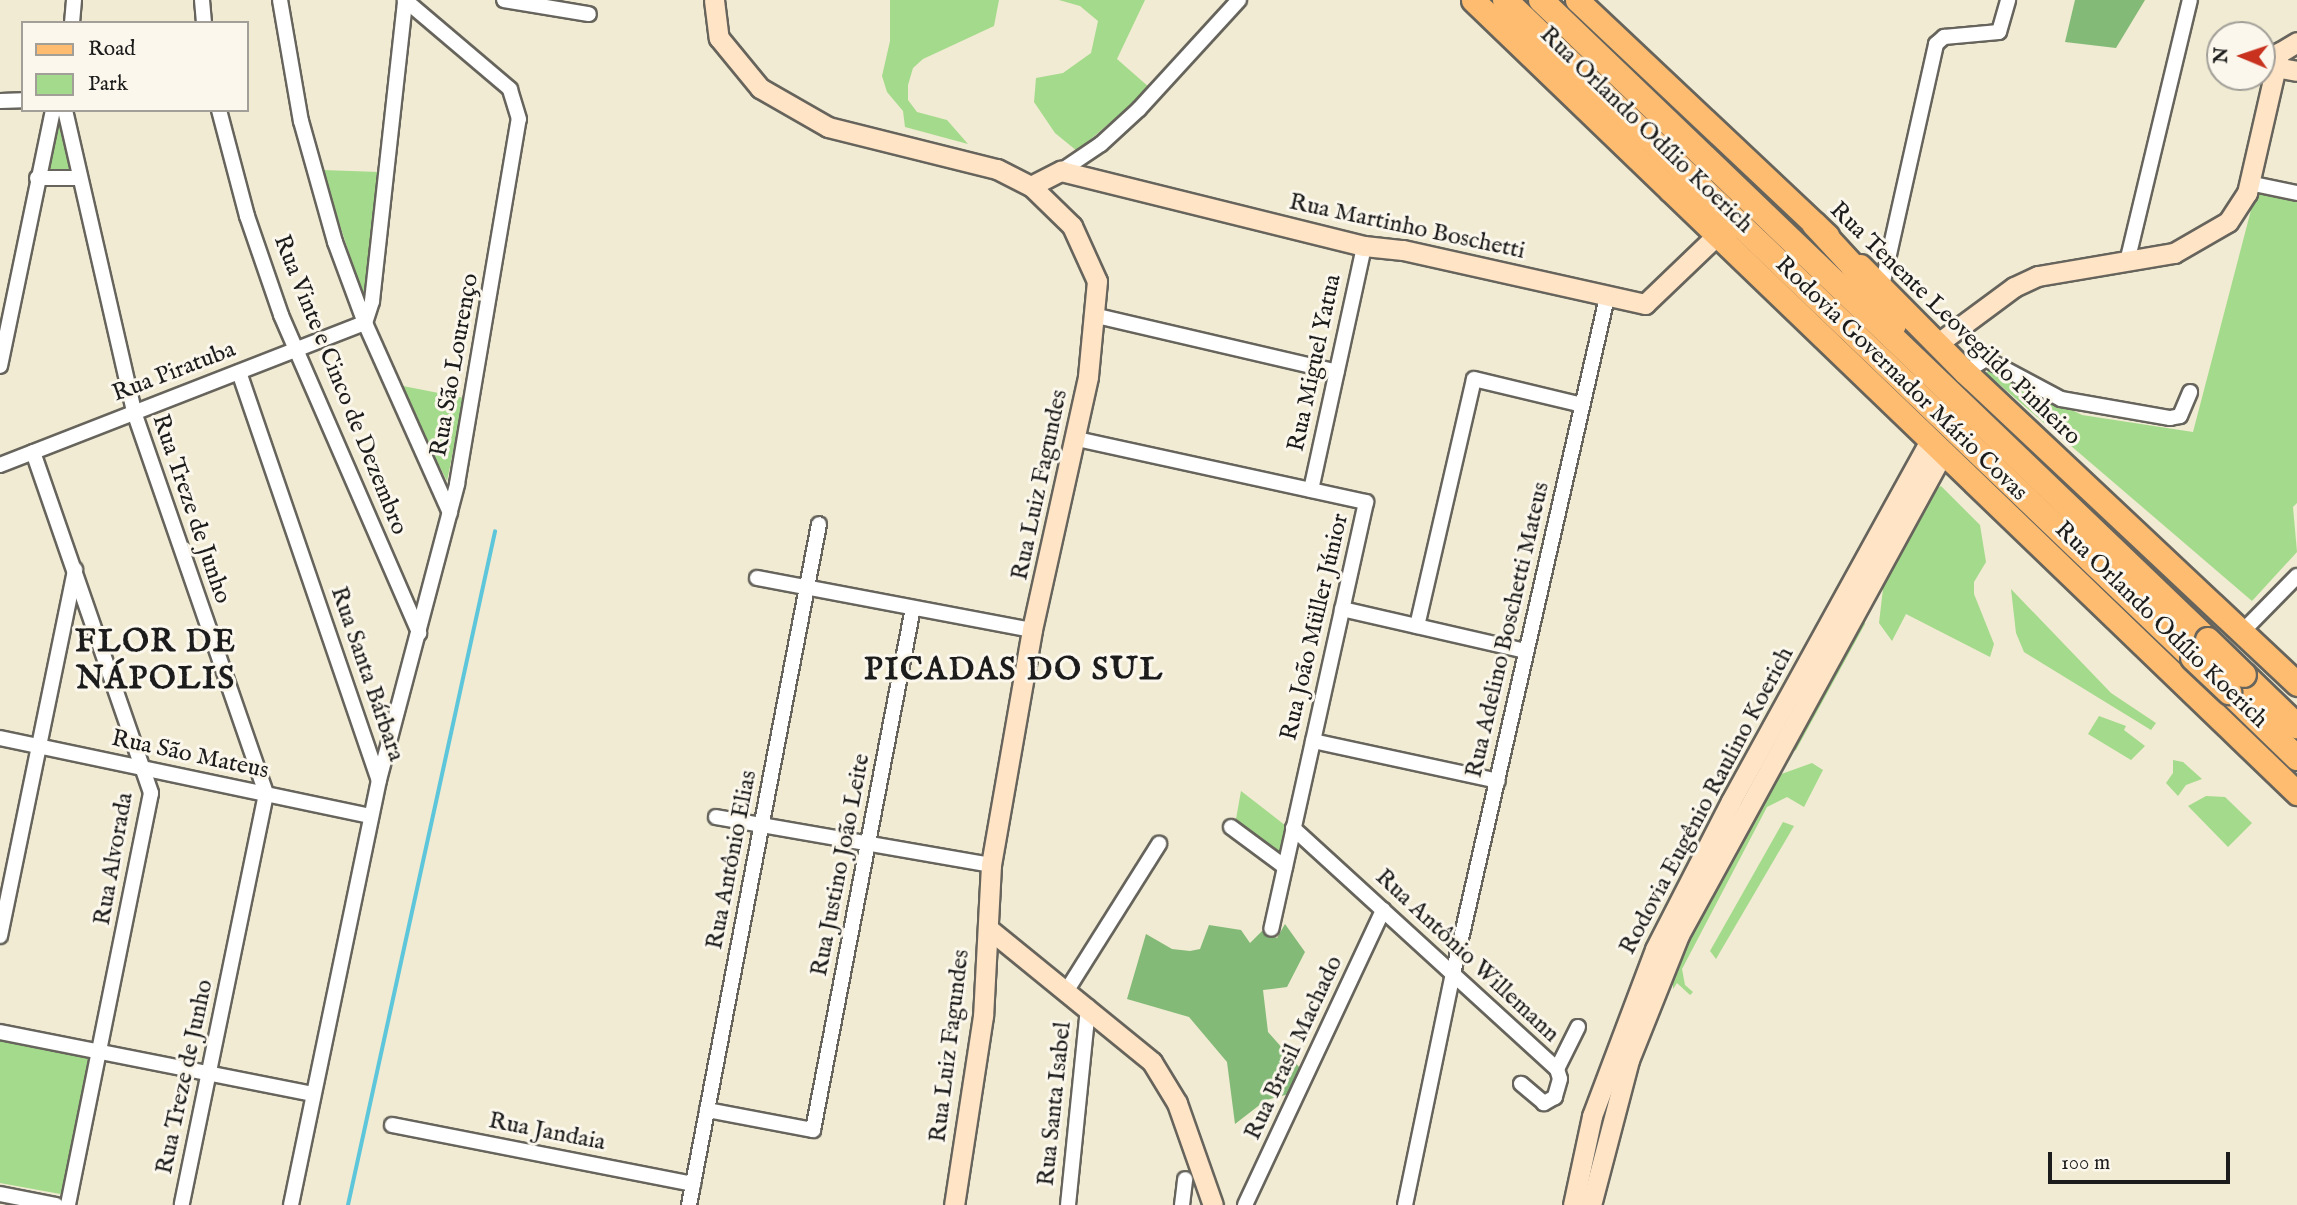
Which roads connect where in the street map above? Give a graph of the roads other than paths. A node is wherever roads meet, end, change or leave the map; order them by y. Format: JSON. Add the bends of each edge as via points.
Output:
{"nodes":[{"id":1,"x":75,"y":0,"type":"edge"},
{"id":2,"x":202,"y":0,"type":"edge"},
{"id":3,"x":280,"y":0,"type":"edge"},
{"id":4,"x":405,"y":0,"type":"edge"},
{"id":5,"x":504,"y":0,"type":"edge"},
{"id":6,"x":714,"y":0,"type":"edge"},
{"id":7,"x":1239,"y":0,"type":"edge"},
{"id":8,"x":1473,"y":0,"type":"edge"},
{"id":9,"x":1505,"y":0,"type":"edge"},
{"id":10,"x":1541,"y":0,"type":"edge"},
{"id":11,"x":1577,"y":0,"type":"edge"},
{"id":12,"x":2008,"y":0,"type":"edge"},
{"id":13,"x":2190,"y":0,"type":"edge"},
{"id":14,"x":589,"y":14,"type":"dead end"},
{"id":15,"x":72,"y":21,"type":"edge"},
{"id":16,"x":204,"y":21,"type":"edge"},
{"id":17,"x":2297,"y":42,"type":"edge"},
{"id":18,"x":2276,"y":64,"type":"edge"},
{"id":19,"x":2276,"y":67,"type":"edge"},
{"id":20,"x":2297,"y":71,"type":"edge"},
{"id":21,"x":2270,"y":91,"type":"edge"},
{"id":22,"x":21,"y":100,"type":"edge"},
{"id":23,"x":0,"y":101,"type":"edge"},
{"id":24,"x":53,"y":112,"type":"edge"},
{"id":25,"x":65,"y":112,"type":"edge"},
{"id":26,"x":220,"y":112,"type":"edge"},
{"id":27,"x":1061,"y":171,"type":"junction"},
{"id":28,"x":37,"y":178,"type":"junction"},
{"id":29,"x":79,"y":178,"type":"junction"},
{"id":30,"x":2249,"y":183,"type":"junction"},
{"id":31,"x":1031,"y":186,"type":"junction"},
{"id":32,"x":1671,"y":190,"type":"junction"},
{"id":33,"x":2297,"y":193,"type":"edge"},
{"id":34,"x":1814,"y":224,"type":"junction"},
{"id":35,"x":1717,"y":235,"type":"junction"},
{"id":36,"x":1364,"y":246,"type":"junction"},
{"id":37,"x":2127,"y":262,"type":"junction"},
{"id":38,"x":1801,"y":285,"type":"junction"},
{"id":39,"x":1882,"y":286,"type":"junction"},
{"id":40,"x":1607,"y":297,"type":"junction"},
{"id":41,"x":1097,"y":316,"type":"junction"},
{"id":42,"x":365,"y":323,"type":"junction"},
{"id":43,"x":1937,"y":344,"type":"junction"},
{"id":44,"x":295,"y":350,"type":"junction"},
{"id":45,"x":0,"y":366,"type":"edge"},
{"id":46,"x":1923,"y":366,"type":"junction"},
{"id":47,"x":239,"y":372,"type":"junction"},
{"id":48,"x":1337,"y":372,"type":"junction"},
{"id":49,"x":1965,"y":372,"type":"junction"},
{"id":50,"x":2190,"y":392,"type":"dead end"},
{"id":51,"x":1582,"y":405,"type":"junction"},
{"id":52,"x":134,"y":412,"type":"junction"},
{"id":53,"x":1077,"y":439,"type":"junction"},
{"id":54,"x":1937,"y":445,"type":"junction"},
{"id":55,"x":33,"y":452,"type":"junction"},
{"id":56,"x":0,"y":465,"type":"edge"},
{"id":57,"x":1311,"y":490,"type":"junction"},
{"id":58,"x":450,"y":513,"type":"junction"},
{"id":59,"x":819,"y":524,"type":"dead end"},
{"id":60,"x":75,"y":570,"type":"junction"},
{"id":61,"x":2297,"y":576,"type":"edge"},
{"id":62,"x":757,"y":578,"type":"dead end"},
{"id":63,"x":807,"y":588,"type":"junction"},
{"id":64,"x":913,"y":608,"type":"junction"},
{"id":65,"x":1342,"y":610,"type":"junction"},
{"id":66,"x":1417,"y":626,"type":"junction"},
{"id":67,"x":1032,"y":630,"type":"junction"},
{"id":68,"x":419,"y":633,"type":"junction"},
{"id":69,"x":2241,"y":633,"type":"junction"},
{"id":70,"x":2201,"y":649,"type":"junction"},
{"id":71,"x":1526,"y":651,"type":"junction"},
{"id":72,"x":2236,"y":683,"type":"junction"},
{"id":73,"x":2297,"y":684,"type":"edge"},
{"id":74,"x":2188,"y":689,"type":"junction"},
{"id":75,"x":2297,"y":726,"type":"edge"},
{"id":76,"x":0,"y":738,"type":"edge"},
{"id":77,"x":1313,"y":741,"type":"junction"},
{"id":78,"x":39,"y":746,"type":"junction"},
{"id":79,"x":2297,"y":758,"type":"edge"},
{"id":80,"x":145,"y":768,"type":"junction"},
{"id":81,"x":379,"y":780,"type":"junction"},
{"id":82,"x":1498,"y":780,"type":"junction"},
{"id":83,"x":2297,"y":793,"type":"edge"},
{"id":84,"x":266,"y":794,"type":"junction"},
{"id":85,"x":370,"y":816,"type":"junction"},
{"id":86,"x":716,"y":817,"type":"dead end"},
{"id":87,"x":762,"y":825,"type":"junction"},
{"id":88,"x":1231,"y":827,"type":"dead end"},
{"id":89,"x":1293,"y":828,"type":"junction"},
{"id":90,"x":867,"y":844,"type":"junction"},
{"id":91,"x":1159,"y":844,"type":"dead end"},
{"id":92,"x":991,"y":864,"type":"junction"},
{"id":93,"x":1285,"y":867,"type":"junction"},
{"id":94,"x":1383,"y":910,"type":"junction"},
{"id":95,"x":989,"y":929,"type":"junction"},
{"id":96,"x":1271,"y":929,"type":"dead end"},
{"id":97,"x":0,"y":936,"type":"edge"},
{"id":98,"x":1453,"y":974,"type":"junction"},
{"id":99,"x":1068,"y":990,"type":"junction"},
{"id":100,"x":1088,"y":1007,"type":"junction"},
{"id":101,"x":1578,"y":1027,"type":"dead end"},
{"id":102,"x":0,"y":1032,"type":"edge"},
{"id":103,"x":99,"y":1052,"type":"junction"},
{"id":104,"x":1557,"y":1069,"type":"junction"},
{"id":105,"x":209,"y":1074,"type":"junction"},
{"id":106,"x":1521,"y":1084,"type":"dead end"},
{"id":107,"x":313,"y":1094,"type":"junction"},
{"id":108,"x":707,"y":1110,"type":"junction"},
{"id":109,"x":392,"y":1125,"type":"dead end"},
{"id":110,"x":1185,"y":1179,"type":"dead end"},
{"id":111,"x":693,"y":1184,"type":"junction"},
{"id":112,"x":0,"y":1194,"type":"edge"},
{"id":113,"x":56,"y":1205,"type":"edge"},
{"id":114,"x":68,"y":1205,"type":"edge"},
{"id":115,"x":182,"y":1205,"type":"edge"},
{"id":116,"x":290,"y":1205,"type":"edge"},
{"id":117,"x":689,"y":1205,"type":"edge"},
{"id":118,"x":954,"y":1205,"type":"edge"},
{"id":119,"x":1068,"y":1205,"type":"edge"},
{"id":120,"x":1182,"y":1205,"type":"edge"},
{"id":121,"x":1213,"y":1205,"type":"edge"},
{"id":122,"x":1245,"y":1205,"type":"edge"},
{"id":123,"x":1405,"y":1205,"type":"edge"},
{"id":124,"x":1573,"y":1205,"type":"edge"},
{"id":125,"x":1591,"y":1205,"type":"edge"}],
"edges":[{"from":1,"to":15,"type":"street"},
{"from":2,"to":16,"type":"street"},
{"from":3,"to":42,"type":"street","via":[[311,159]]},
{"from":4,"to":42,"type":"street","via":[[372,302]]},
{"from":4,"to":58,"type":"street","name":"Rua São Lourenço","via":[[510,89],[517,105],[487,320]]},
{"from":5,"to":14,"type":"street"},
{"from":6,"to":31,"type":"main road","name":"Rua Luiz Fagundes","via":[[725,49],[760,88],[790,109],[845,133],[997,169]]},
{"from":7,"to":27,"type":"street","via":[[1139,109],[1101,144]]},
{"from":8,"to":32,"type":"main road","name":"Rua Orlando Odílio Koerich"},
{"from":9,"to":38,"type":"highway","name":"Rodovia Governador Mário Covas"},
{"from":10,"to":46,"type":"highway","name":"Rodovia Governador Mário Covas"},
{"from":11,"to":34,"type":"main road","name":"Rua Tenente Leovegildo Pinheiro"},
{"from":12,"to":39,"type":"street","via":[[1999,32],[1944,37],[1936,44]]},
{"from":13,"to":37,"type":"street"},
{"from":17,"to":18,"type":"main road","via":[[2279,53]]},
{"from":19,"to":20,"type":"main road"},
{"from":21,"to":30,"type":"main road"},
{"from":22,"to":23,"type":"street"},
{"from":24,"to":28,"type":"street"},
{"from":25,"to":29,"type":"street","name":"Rua Treze de Junho"},
{"from":26,"to":44,"type":"street","name":"Rua Vinte e Cinco de Dezembro","via":[[257,248]]},
{"from":27,"to":31,"type":"main road"},
{"from":27,"to":36,"type":"main road","name":"Rua Martinho Boschetti"},
{"from":28,"to":29,"type":"street"},
{"from":28,"to":45,"type":"street"},
{"from":29,"to":52,"type":"street","name":"Rua Treze de Junho"},
{"from":30,"to":33,"type":"street"},
{"from":30,"to":37,"type":"main road","via":[[2239,210],[2221,228],[2174,253]]},
{"from":31,"to":41,"type":"main road","name":"Rua Luiz Fagundes","via":[[1072,226],[1088,257],[1097,281]]},
{"from":32,"to":35,"type":"main road","name":"Rua Orlando Odílio Koerich"},
{"from":32,"to":38,"type":"highway"},
{"from":34,"to":39,"type":"main road","name":"Rua Tenente Leovegildo Pinheiro"},
{"from":34,"to":46,"type":"highway","via":[[1852,265]]},
{"from":35,"to":40,"type":"main road","name":"Rua Martinho Boschetti","via":[[1651,302]]},
{"from":35,"to":54,"type":"main road","name":"Rua Orlando Odílio Koerich"},
{"from":36,"to":40,"type":"main road","name":"Rua Martinho Boschetti","via":[[1403,250]]},
{"from":36,"to":48,"type":"street","name":"Rua Miguel Yatua"},
{"from":37,"to":43,"type":"main road","via":[[2070,268],[2023,283]]},
{"from":38,"to":70,"type":"highway","name":"Rodovia Governador Mário Covas"},
{"from":39,"to":43,"type":"main road","name":"Rua Tenente Leovegildo Pinheiro"},
{"from":40,"to":51,"type":"street","name":"Rua Adelino Boschetti Mateus"},
{"from":41,"to":48,"type":"street"},
{"from":41,"to":53,"type":"main road","name":"Rua Luiz Fagundes"},
{"from":42,"to":44,"type":"street","name":"Rua Piratuba"},
{"from":42,"to":58,"type":"street"},
{"from":43,"to":49,"type":"main road","name":"Rua Tenente Leovegildo Pinheiro"},
{"from":44,"to":47,"type":"street","name":"Rua Piratuba"},
{"from":44,"to":68,"type":"street","name":"Rua Vinte e Cinco de Dezembro"},
{"from":46,"to":70,"type":"highway","name":"Rodovia Governador Mário Covas"},
{"from":47,"to":52,"type":"street","name":"Rua Piratuba"},
{"from":47,"to":81,"type":"street","name":"Rua Santa Bárbara"},
{"from":48,"to":57,"type":"street","name":"Rua Miguel Yatua"},
{"from":49,"to":50,"type":"street","via":[[1986,359],[2061,399],[2171,418],[2180,416]]},
{"from":49,"to":69,"type":"main road","name":"Rua Tenente Leovegildo Pinheiro"},
{"from":51,"to":66,"type":"street","via":[[1474,379]]},
{"from":51,"to":71,"type":"street","name":"Rua Adelino Boschetti Mateus"},
{"from":52,"to":55,"type":"street","name":"Rua Piratuba"},
{"from":52,"to":84,"type":"street","name":"Rua Treze de Junho"},
{"from":53,"to":57,"type":"street","name":"Rua João Müller Júnior"},
{"from":53,"to":67,"type":"main road","name":"Rua Luiz Fagundes"},
{"from":54,"to":74,"type":"main road","name":"Rua Orlando Odílio Koerich"},
{"from":54,"to":124,"type":"main road","name":"Rodovia Eugênio Raulino Koerich","via":[[1731,801],[1655,949],[1592,1116]]},
{"from":54,"to":125,"type":"main road","name":"Rodovia Eugênio Raulino Koerich","via":[[1679,935],[1637,1035]]},
{"from":55,"to":56,"type":"street","name":"Rua Piratuba"},
{"from":55,"to":60,"type":"street","name":"Rua Alvorada"},
{"from":57,"to":65,"type":"street","name":"Rua João Müller Júnior","via":[[1366,502]]},
{"from":58,"to":68,"type":"street","name":"Rua São Lourenço"},
{"from":59,"to":63,"type":"street","name":"Rua Antônio Elias"},
{"from":60,"to":78,"type":"street"},
{"from":60,"to":80,"type":"street","name":"Rua Alvorada"},
{"from":61,"to":69,"type":"street"},
{"from":62,"to":63,"type":"street"},
{"from":63,"to":64,"type":"street"},
{"from":63,"to":87,"type":"street","name":"Rua Antônio Elias"},
{"from":64,"to":67,"type":"street"},
{"from":64,"to":90,"type":"street","name":"Rua Justino João Leite"},
{"from":65,"to":66,"type":"street"},
{"from":65,"to":77,"type":"street","name":"Rua João Müller Júnior"},
{"from":66,"to":71,"type":"street"},
{"from":67,"to":92,"type":"main road","name":"Rua Luiz Fagundes"},
{"from":68,"to":81,"type":"street","name":"Rua São Lourenço"},
{"from":69,"to":73,"type":"main road","name":"Rua Tenente Leovegildo Pinheiro"},
{"from":69,"to":74,"type":"main road"},
{"from":70,"to":72,"type":"highway","name":"Rodovia Governador Mário Covas","bridge":true},
{"from":71,"to":82,"type":"street","name":"Rua Adelino Boschetti Mateus"},
{"from":72,"to":75,"type":"highway","name":"Rodovia Governador Mário Covas"},
{"from":72,"to":79,"type":"highway","name":"Rodovia Governador Mário Covas"},
{"from":74,"to":83,"type":"main road","name":"Rua Orlando Odílio Koerich"},
{"from":76,"to":78,"type":"street","name":"Rua São Mateus"},
{"from":77,"to":82,"type":"street"},
{"from":77,"to":89,"type":"street","name":"Rua João Müller Júnior"},
{"from":78,"to":80,"type":"street","name":"Rua São Mateus"},
{"from":78,"to":97,"type":"street"},
{"from":80,"to":84,"type":"street","name":"Rua São Mateus"},
{"from":80,"to":103,"type":"street","name":"Rua Alvorada","via":[[151,801]]},
{"from":81,"to":85,"type":"street","name":"Rua Santa Bárbara"},
{"from":82,"to":98,"type":"street","name":"Rua Adelino Boschetti Mateus"},
{"from":84,"to":85,"type":"street","name":"Rua São Mateus"},
{"from":84,"to":105,"type":"street","name":"Rua Treze de Junho"},
{"from":85,"to":107,"type":"street","name":"Rua Santa Bárbara"},
{"from":86,"to":87,"type":"street"},
{"from":87,"to":90,"type":"street"},
{"from":87,"to":108,"type":"street","name":"Rua Antônio Elias"},
{"from":88,"to":93,"type":"street"},
{"from":89,"to":93,"type":"street","name":"Rua João Müller Júnior"},
{"from":89,"to":94,"type":"street","name":"Rua Antônio Willemann"},
{"from":90,"to":92,"type":"street"},
{"from":90,"to":108,"type":"street","name":"Rua Justino João Leite","via":[[813,1130]]},
{"from":91,"to":99,"type":"street"},
{"from":92,"to":95,"type":"main road","name":"Rua Luiz Fagundes"},
{"from":93,"to":96,"type":"street","name":"Rua João Müller Júnior"},
{"from":94,"to":98,"type":"street","name":"Rua Antônio Willemann"},
{"from":94,"to":122,"type":"street","name":"Rua Brasil Machado"},
{"from":95,"to":99,"type":"main road"},
{"from":95,"to":118,"type":"main road","name":"Rua Luiz Fagundes","via":[[983,1016]]},
{"from":98,"to":104,"type":"street","name":"Rua Antônio Willemann"},
{"from":98,"to":123,"type":"street","name":"Rua Adelino Boschetti Mateus"},
{"from":99,"to":100,"type":"main road"},
{"from":100,"to":119,"type":"street","name":"Rua Santa Isabel"},
{"from":100,"to":121,"type":"main road","via":[[1143,1052],[1165,1080]]},
{"from":101,"to":104,"type":"street"},
{"from":102,"to":103,"type":"street"},
{"from":103,"to":105,"type":"street"},
{"from":103,"to":114,"type":"street","name":"Rua Alvorada"},
{"from":104,"to":106,"type":"street","name":"Rua Antônio Willemann","via":[[1558,1088],[1550,1102],[1544,1103]]},
{"from":105,"to":107,"type":"street"},
{"from":105,"to":115,"type":"street","name":"Rua Treze de Junho"},
{"from":107,"to":116,"type":"street","name":"Rua Santa Bárbara"},
{"from":108,"to":111,"type":"street","name":"Rua Antônio Elias"},
{"from":109,"to":111,"type":"street","name":"Rua Jandaia"},
{"from":110,"to":120,"type":"street"},
{"from":111,"to":117,"type":"street","name":"Rua Antônio Elias"},
{"from":112,"to":113,"type":"street"}]}
